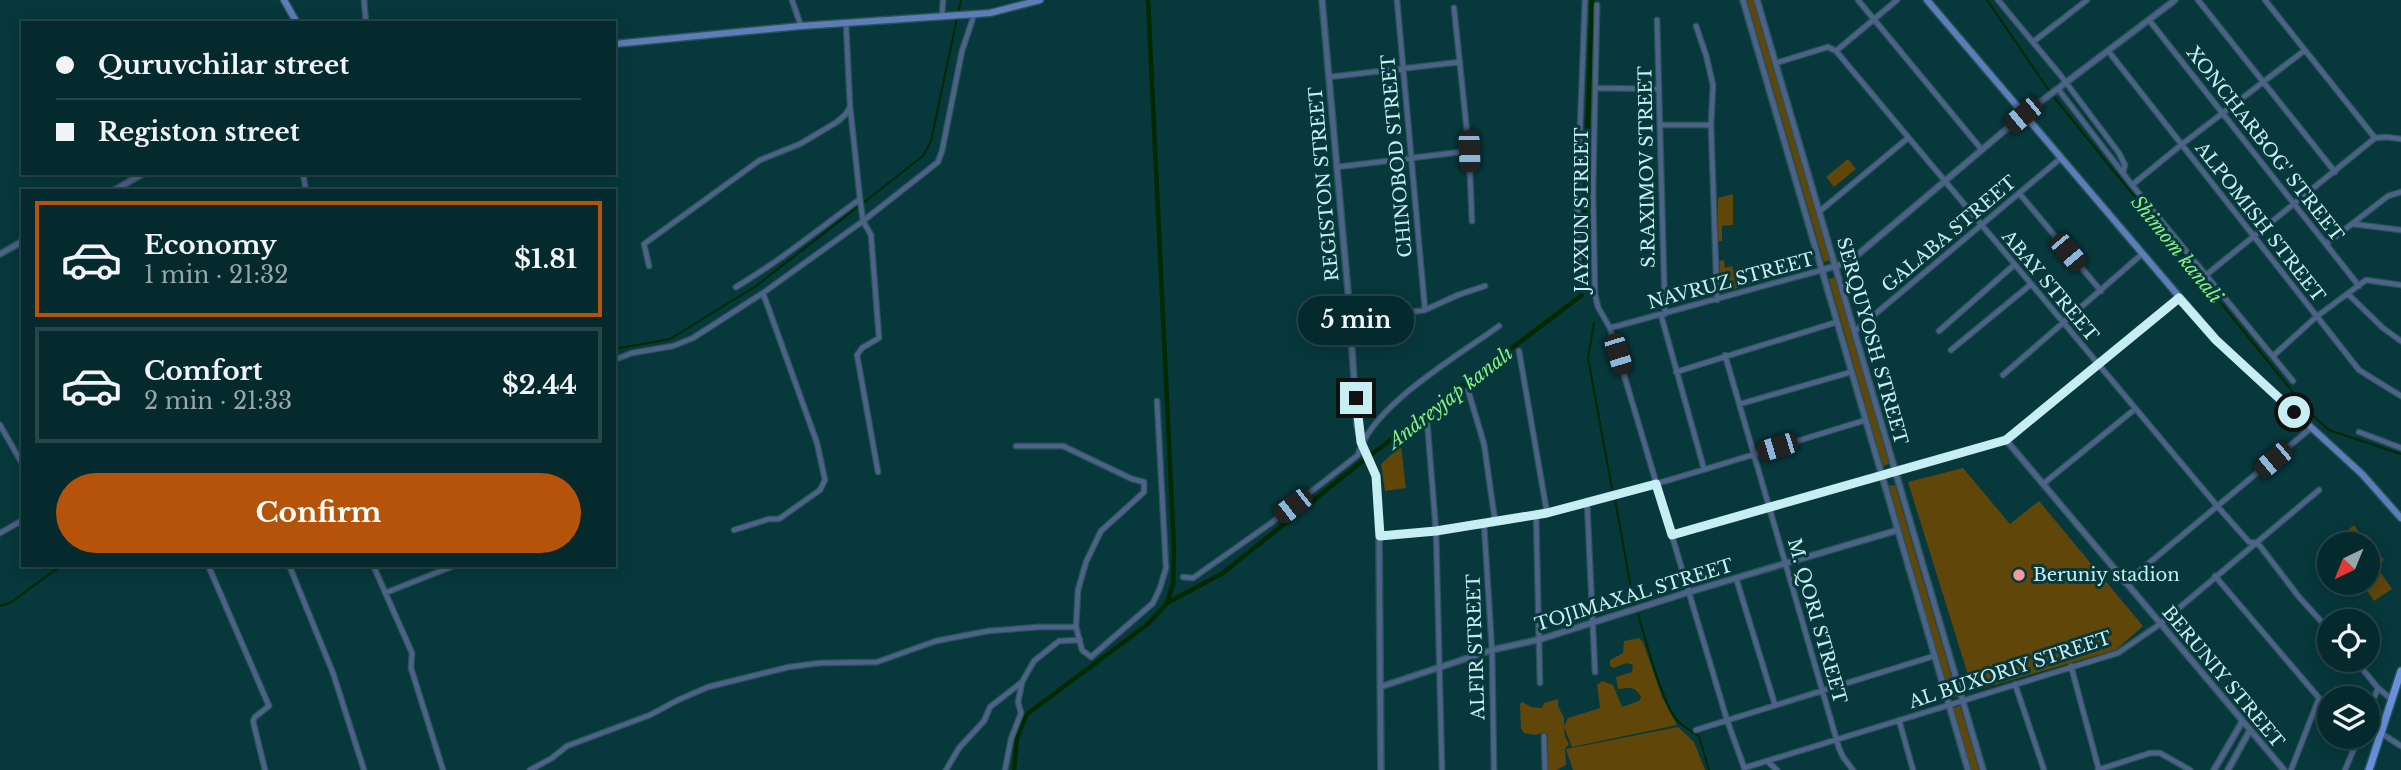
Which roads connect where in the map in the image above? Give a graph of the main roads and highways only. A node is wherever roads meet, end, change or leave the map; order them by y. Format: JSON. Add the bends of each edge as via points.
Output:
{"nodes":[{"id":1,"x":284,"y":0,"type":"edge"},
{"id":2,"x":1040,"y":0,"type":"edge"},
{"id":3,"x":1927,"y":0,"type":"edge"},
{"id":4,"x":296,"y":21,"type":"edge"},
{"id":5,"x":616,"y":44,"type":"edge"},
{"id":6,"x":2401,"y":518,"type":"edge"},
{"id":7,"x":2401,"y":671,"type":"edge"},
{"id":8,"x":2369,"y":770,"type":"edge"}],
"edges":[{"from":1,"to":4,"type":"main road"},
{"from":2,"to":5,"type":"main road","via":[[974,15]]},
{"from":3,"to":6,"type":"main road","via":[[2216,340],[2362,474]]},
{"from":7,"to":8,"type":"main road"}]}
